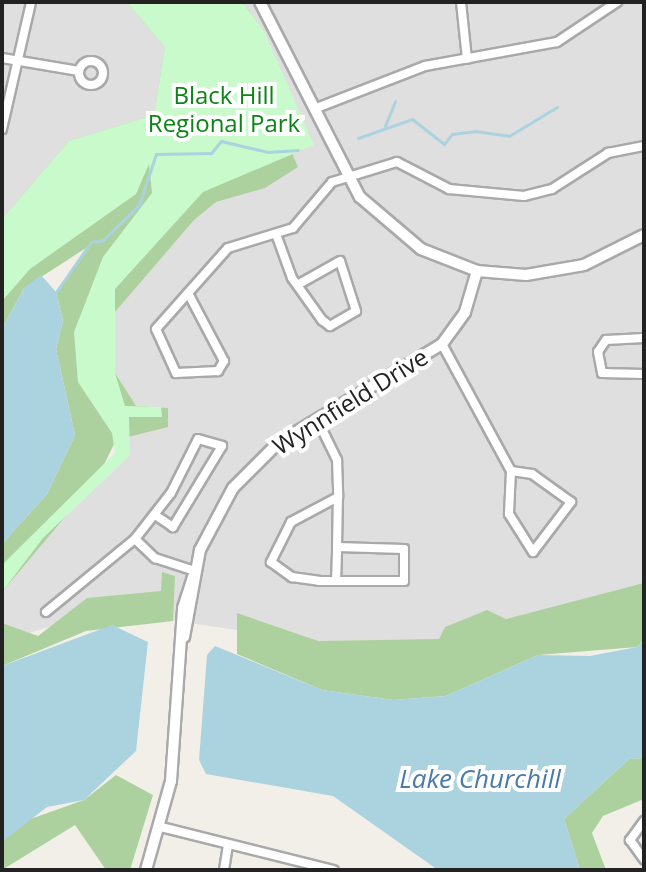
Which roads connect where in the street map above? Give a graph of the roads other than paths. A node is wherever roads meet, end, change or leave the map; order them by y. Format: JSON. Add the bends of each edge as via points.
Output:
{"nodes":[{"id":1,"x":31,"y":2,"type":"edge"},
{"id":2,"x":260,"y":2,"type":"edge"},
{"id":3,"x":461,"y":2,"type":"edge"},
{"id":4,"x":617,"y":2,"type":"edge"},
{"id":5,"x":2,"y":58,"type":"edge"},
{"id":6,"x":467,"y":59,"type":"junction"},
{"id":7,"x":20,"y":62,"type":"junction"},
{"id":8,"x":79,"y":71,"type":"dead end"},
{"id":9,"x":314,"y":109,"type":"junction"},
{"id":10,"x":2,"y":129,"type":"edge"},
{"id":11,"x":644,"y":146,"type":"edge"},
{"id":12,"x":346,"y":176,"type":"junction"},
{"id":13,"x":276,"y":234,"type":"junction"},
{"id":14,"x":644,"y":235,"type":"edge"},
{"id":15,"x":477,"y":271,"type":"junction"},
{"id":16,"x":297,"y":285,"type":"junction"},
{"id":17,"x":188,"y":293,"type":"junction"},
{"id":18,"x":644,"y":338,"type":"edge"},
{"id":19,"x":442,"y":344,"type":"junction"},
{"id":20,"x":644,"y":374,"type":"edge"},
{"id":21,"x":317,"y":419,"type":"junction"},
{"id":22,"x":511,"y":471,"type":"junction"},
{"id":23,"x":338,"y":497,"type":"junction"},
{"id":24,"x":155,"y":515,"type":"junction"},
{"id":25,"x":135,"y":539,"type":"junction"},
{"id":26,"x":337,"y":547,"type":"junction"},
{"id":27,"x":195,"y":571,"type":"junction"},
{"id":28,"x":336,"y":581,"type":"junction"},
{"id":29,"x":46,"y":612,"type":"dead end"},
{"id":30,"x":644,"y":821,"type":"edge"},
{"id":31,"x":161,"y":827,"type":"junction"},
{"id":32,"x":228,"y":844,"type":"junction"},
{"id":33,"x":644,"y":859,"type":"edge"},
{"id":34,"x":146,"y":870,"type":"edge"},
{"id":35,"x":224,"y":870,"type":"edge"},
{"id":36,"x":334,"y":870,"type":"edge"}],
"edges":[{"from":1,"to":7,"type":"street"},
{"from":2,"to":9,"type":"street"},
{"from":3,"to":6,"type":"street"},
{"from":4,"to":6,"type":"street","via":[[557,42]]},
{"from":5,"to":7,"type":"street"},
{"from":6,"to":9,"type":"street","via":[[425,66]]},
{"from":7,"to":8,"type":"street"},
{"from":7,"to":10,"type":"street"},
{"from":9,"to":12,"type":"street"},
{"from":11,"to":12,"type":"street","via":[[608,153],[552,189],[524,196],[449,189],[397,162]]},
{"from":12,"to":13,"type":"street","via":[[324,188],[302,222]]},
{"from":12,"to":15,"type":"street","via":[[396,234]]},
{"from":13,"to":16,"type":"street"},
{"from":13,"to":17,"type":"street","via":[[228,248]]},
{"from":14,"to":15,"type":"street","via":[[555,272]]},
{"from":15,"to":19,"type":"street","name":"Wynnfield Drive","via":[[465,312]]},
{"from":16,"to":16,"type":"street","via":[[330,326],[356,311],[340,261]]},
{"from":17,"to":17,"type":"street","via":[[156,329],[176,373],[218,371],[224,361]]},
{"from":18,"to":20,"type":"street","via":[[606,340],[598,352],[602,373]]},
{"from":19,"to":21,"type":"street","name":"Wynnfield Drive"},
{"from":19,"to":22,"type":"street"},
{"from":21,"to":23,"type":"street","via":[[337,460]]},
{"from":21,"to":27,"type":"street","name":"Wynnfield Drive","via":[[262,456],[233,488]]},
{"from":22,"to":22,"type":"street","via":[[509,514],[522,546],[538,551],[571,502],[532,474]]},
{"from":23,"to":26,"type":"street"},
{"from":23,"to":28,"type":"street","via":[[291,522],[270,555],[292,577]]},
{"from":24,"to":24,"type":"street","via":[[173,527],[222,446],[198,439]]},
{"from":24,"to":25,"type":"street"},
{"from":25,"to":27,"type":"street","via":[[155,558]]},
{"from":25,"to":29,"type":"street"},
{"from":26,"to":28,"type":"street"},
{"from":26,"to":28,"type":"street","via":[[404,549],[404,581]]},
{"from":27,"to":31,"type":"street","name":"Wynnfield Drive"},
{"from":30,"to":33,"type":"street","via":[[630,840]]},
{"from":31,"to":32,"type":"street"},
{"from":31,"to":34,"type":"street","name":"Wynnfield Drive"},
{"from":32,"to":35,"type":"street"},
{"from":32,"to":36,"type":"street"}]}
